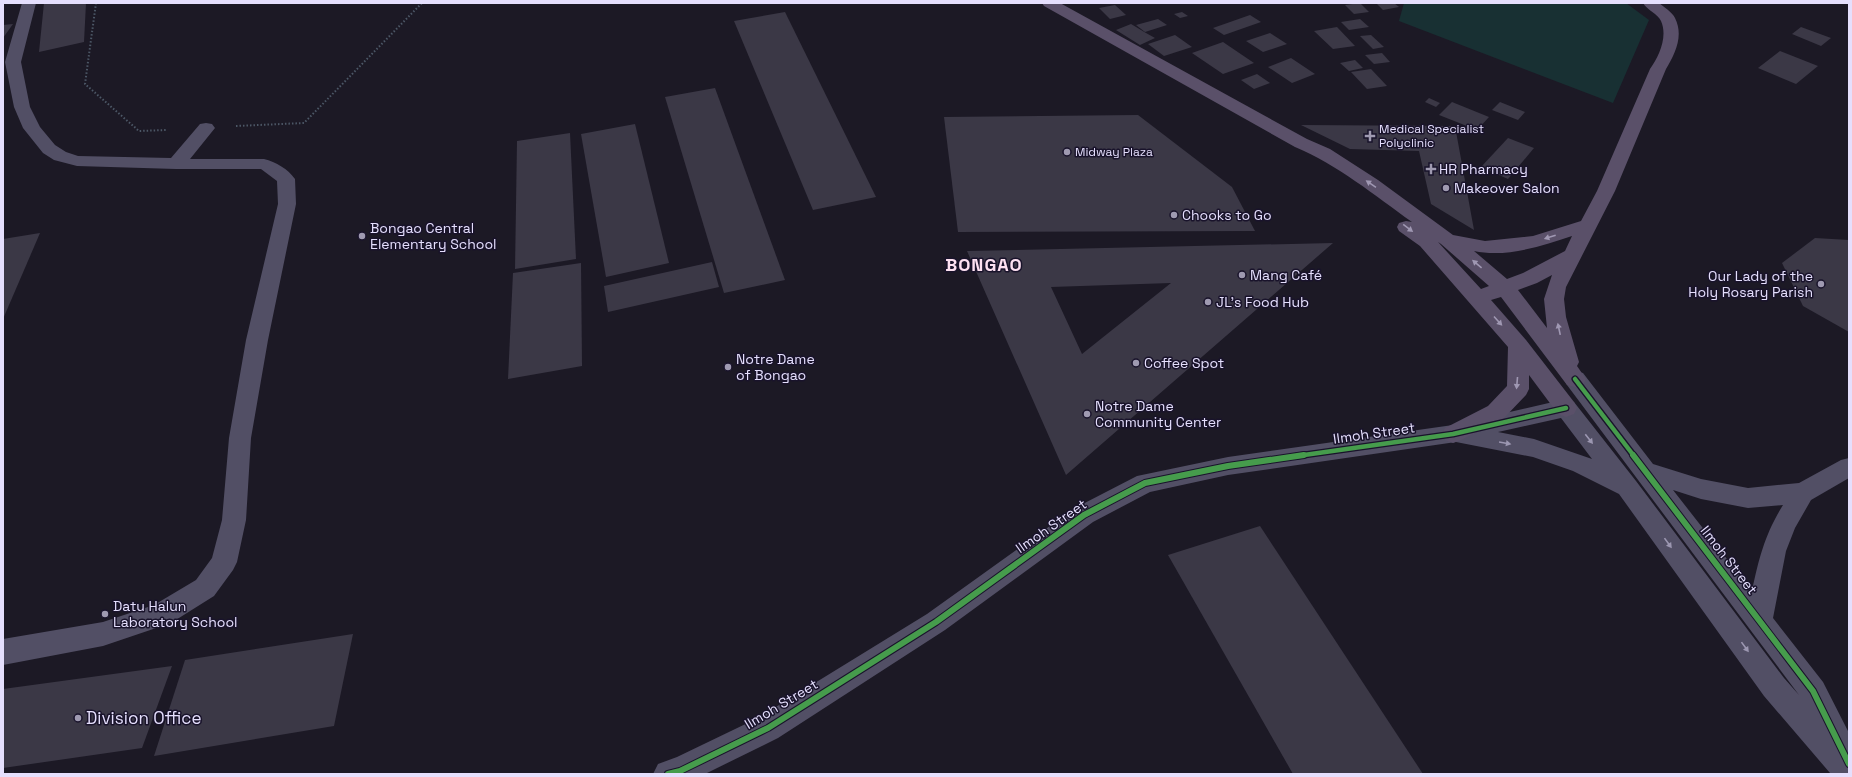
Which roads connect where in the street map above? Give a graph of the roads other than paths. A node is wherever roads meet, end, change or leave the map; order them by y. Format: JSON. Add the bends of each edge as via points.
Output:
{"nodes":[{"id":1,"x":29,"y":3,"type":"edge"},
{"id":2,"x":1049,"y":3,"type":"edge"},
{"id":3,"x":1650,"y":3,"type":"edge"},
{"id":4,"x":206,"y":128,"type":"road end"},
{"id":5,"x":1301,"y":143,"type":"junction"},
{"id":6,"x":176,"y":164,"type":"junction"},
{"id":7,"x":1587,"y":225,"type":"junction"},
{"id":8,"x":1448,"y":240,"type":"junction"},
{"id":9,"x":1572,"y":256,"type":"junction"},
{"id":10,"x":1505,"y":288,"type":"junction"},
{"id":11,"x":1477,"y":298,"type":"junction"},
{"id":12,"x":1519,"y":344,"type":"junction"},
{"id":13,"x":1575,"y":379,"type":"junction"},
{"id":14,"x":1566,"y":408,"type":"junction"},
{"id":15,"x":1453,"y":434,"type":"junction"},
{"id":16,"x":1849,"y":467,"type":"edge"},
{"id":17,"x":1646,"y":471,"type":"junction"},
{"id":18,"x":1628,"y":488,"type":"junction"},
{"id":19,"x":1803,"y":493,"type":"junction"},
{"id":20,"x":1760,"y":619,"type":"junction"},
{"id":21,"x":3,"y":652,"type":"edge"},
{"id":22,"x":1849,"y":764,"type":"edge"},
{"id":23,"x":668,"y":774,"type":"edge"},
{"id":24,"x":1849,"y":774,"type":"edge"}],
"edges":[{"from":1,"to":6,"type":"street","via":[[13,62],[22,107],[32,128],[49,149],[60,156],[78,161]]},
{"from":2,"to":5,"type":"main road"},
{"from":3,"to":7,"type":"main road","via":[[1668,19],[1671,38],[1667,55],[1658,69],[1606,191]]},
{"from":4,"to":6,"type":"street"},
{"from":8,"to":5,"type":"main road","one_way":true,"via":[[1372,184],[1324,153]]},
{"from":5,"to":11,"type":"main road","one_way":true,"via":[[1328,168],[1427,242]]},
{"from":6,"to":21,"type":"street","via":[[264,164],[286,179],[287,204],[257,340],[241,431],[234,520],[224,562],[204,588],[162,615],[103,634]]},
{"from":7,"to":8,"type":"main road","one_way":true,"via":[[1534,242],[1485,247]]},
{"from":7,"to":9,"type":"main road"},
{"from":10,"to":8,"type":"main road","one_way":true},
{"from":9,"to":10,"type":"main road"},
{"from":13,"to":9,"type":"main road","one_way":true,"via":[[1562,347],[1554,293]]},
{"from":10,"to":11,"type":"main road"},
{"from":10,"to":13,"type":"main road"},
{"from":11,"to":12,"type":"main road","one_way":true},
{"from":12,"to":14,"type":"main road"},
{"from":12,"to":15,"type":"main road","one_way":true,"via":[[1518,389],[1496,412]]},
{"from":13,"to":14,"type":"street"},
{"from":13,"to":17,"type":"street","name":"Ilmoh Street"},
{"from":14,"to":15,"type":"street","name":"Ilmoh Street"},
{"from":14,"to":18,"type":"street","one_way":true},
{"from":15,"to":18,"type":"street","one_way":true,"via":[[1534,448],[1580,464]]},
{"from":15,"to":23,"type":"street","name":"Ilmoh Street","via":[[1228,466],[1145,484],[1084,515],[936,622],[768,728],[680,771]]},
{"from":16,"to":19,"type":"street"},
{"from":17,"to":19,"type":"street","via":[[1701,489],[1748,498]]},
{"from":17,"to":20,"type":"street","name":"Ilmoh Street"},
{"from":18,"to":24,"type":"street","one_way":true,"via":[[1774,687]]},
{"from":19,"to":20,"type":"street","via":[[1784,524],[1773,551]]},
{"from":20,"to":22,"type":"street","name":"Ilmoh Street","via":[[1813,690]]}]}
